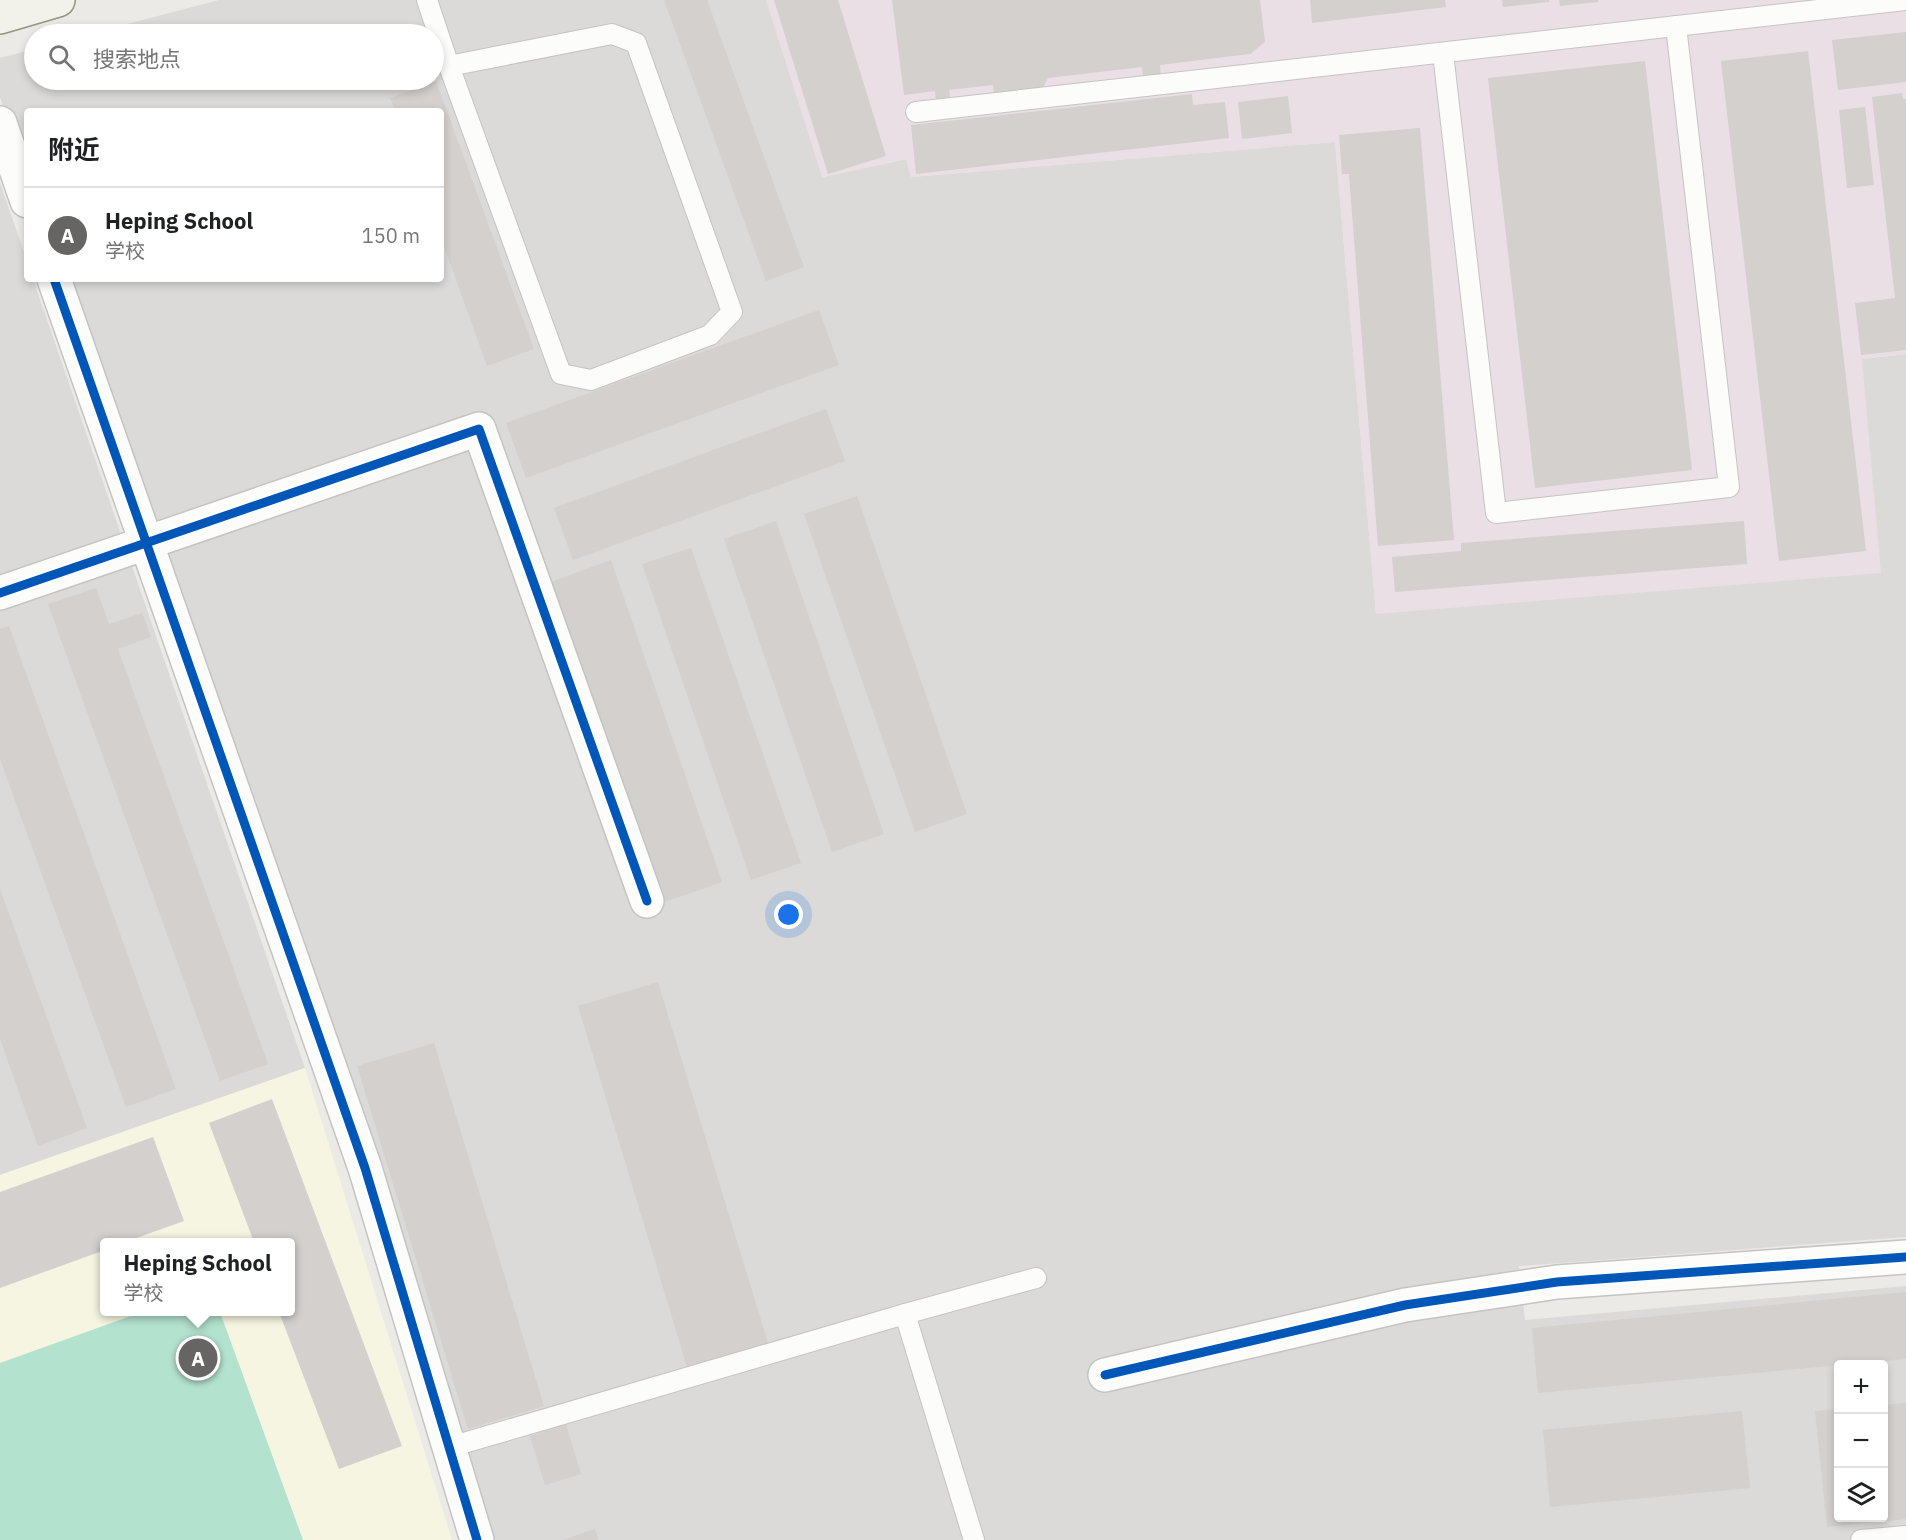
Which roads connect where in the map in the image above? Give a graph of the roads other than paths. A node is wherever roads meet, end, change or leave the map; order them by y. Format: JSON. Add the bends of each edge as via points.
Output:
{"nodes":[{"id":1,"x":58,"y":0,"type":"edge"},
{"id":2,"x":427,"y":0,"type":"edge"},
{"id":3,"x":1906,"y":0,"type":"edge"},
{"id":4,"x":0,"y":17,"type":"edge"},
{"id":5,"x":435,"y":24,"type":"edge"},
{"id":6,"x":1676,"y":26,"type":"junction"},
{"id":7,"x":444,"y":51,"type":"edge"},
{"id":8,"x":1443,"y":53,"type":"junction"},
{"id":9,"x":449,"y":66,"type":"junction"},
{"id":10,"x":916,"y":112,"type":"dead end"},
{"id":11,"x":0,"y":123,"type":"edge"},
{"id":12,"x":24,"y":192,"type":"edge"},
{"id":13,"x":55,"y":282,"type":"edge"},
{"id":14,"x":147,"y":543,"type":"junction"},
{"id":15,"x":0,"y":593,"type":"edge"},
{"id":16,"x":648,"y":901,"type":"dead end"},
{"id":17,"x":1906,"y":1257,"type":"edge"},
{"id":18,"x":1036,"y":1278,"type":"dead end"},
{"id":19,"x":905,"y":1314,"type":"junction"},
{"id":20,"x":1105,"y":1375,"type":"dead end"},
{"id":21,"x":450,"y":1448,"type":"junction"},
{"id":22,"x":1906,"y":1536,"type":"edge"},
{"id":23,"x":477,"y":1540,"type":"edge"},
{"id":24,"x":974,"y":1540,"type":"edge"},
{"id":25,"x":1861,"y":1540,"type":"edge"}],
"edges":[{"from":1,"to":4,"type":"main road"},
{"from":2,"to":5,"type":"lane"},
{"from":3,"to":6,"type":"lane"},
{"from":6,"to":8,"type":"lane"},
{"from":6,"to":8,"type":"lane","via":[[1730,487],[1496,513]]},
{"from":7,"to":9,"type":"lane"},
{"from":8,"to":10,"type":"lane"},
{"from":9,"to":9,"type":"lane","via":[[561,374],[591,380],[710,335],[732,312],[636,43],[612,34]]},
{"from":11,"to":12,"type":"street"},
{"from":13,"to":14,"type":"street"},
{"from":14,"to":15,"type":"street"},
{"from":14,"to":16,"type":"street","via":[[479,429]]},
{"from":14,"to":21,"type":"street","via":[[365,1168]]},
{"from":17,"to":20,"type":"street","via":[[1557,1282],[1440,1299]]},
{"from":18,"to":19,"type":"lane"},
{"from":19,"to":21,"type":"lane"},
{"from":19,"to":24,"type":"lane"},
{"from":21,"to":23,"type":"street"},
{"from":22,"to":25,"type":"lane"}]}
